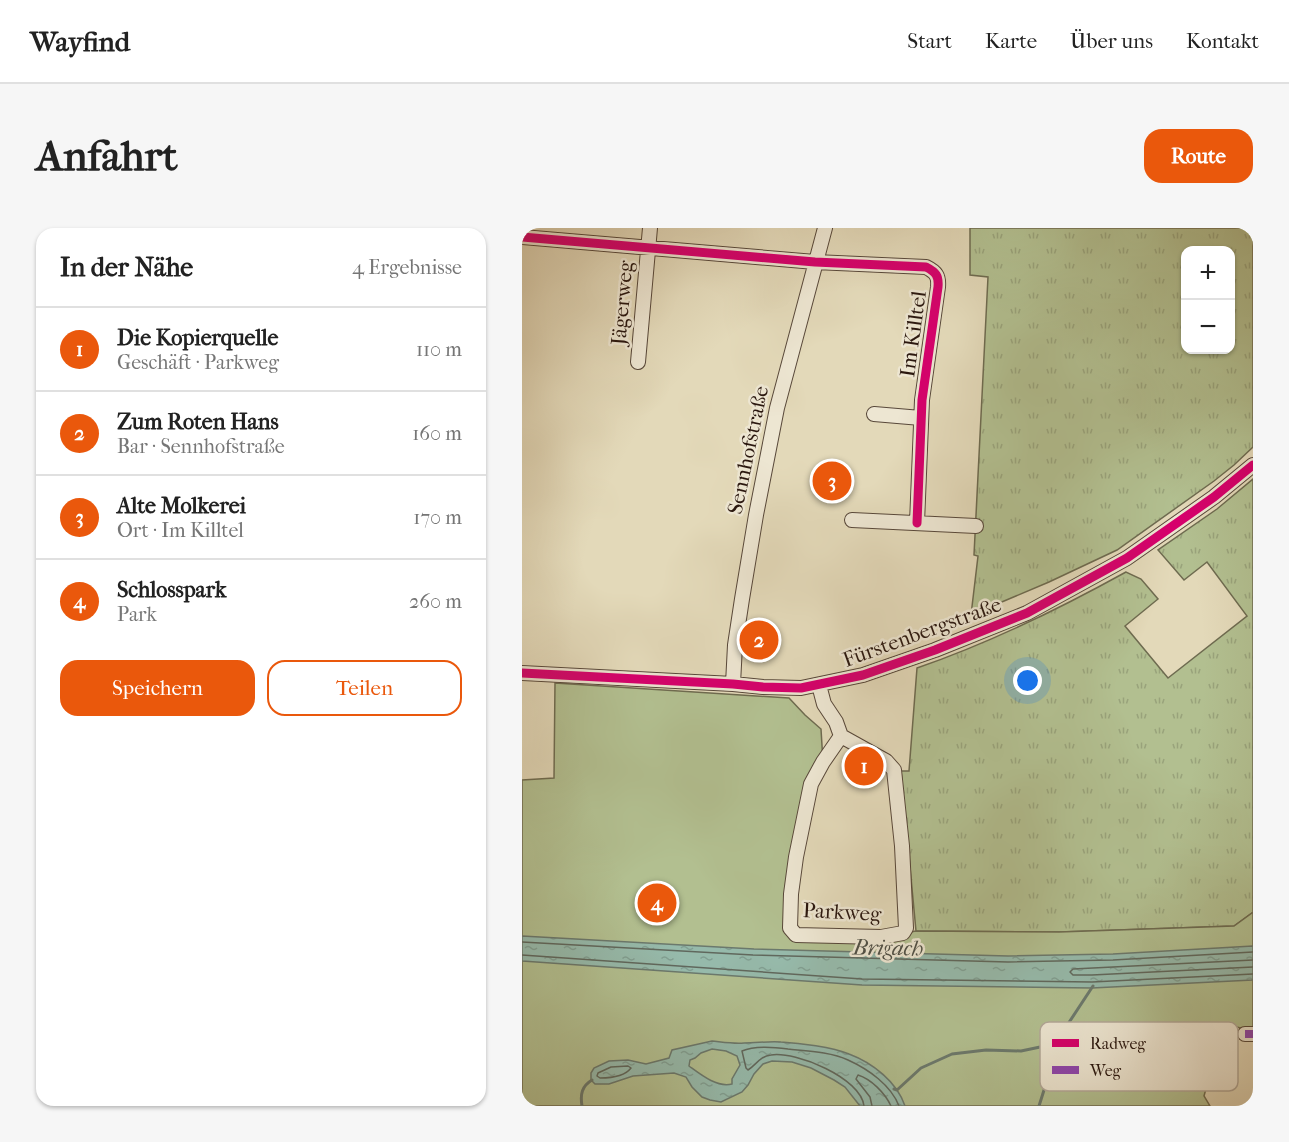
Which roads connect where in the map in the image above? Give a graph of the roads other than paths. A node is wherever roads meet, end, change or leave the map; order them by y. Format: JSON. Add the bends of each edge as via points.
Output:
{"nodes":[{"id":1,"x":650,"y":228,"type":"edge"},
{"id":2,"x":825,"y":228,"type":"edge"},
{"id":3,"x":522,"y":237,"type":"edge"},
{"id":4,"x":648,"y":247,"type":"junction"},
{"id":5,"x":815,"y":262,"type":"junction"},
{"id":6,"x":638,"y":362,"type":"dead end"},
{"id":7,"x":874,"y":414,"type":"dead end"},
{"id":8,"x":921,"y":418,"type":"junction"},
{"id":9,"x":1253,"y":465,"type":"edge"},
{"id":10,"x":852,"y":520,"type":"dead end"},
{"id":11,"x":917,"y":523,"type":"junction"},
{"id":12,"x":976,"y":526,"type":"dead end"},
{"id":13,"x":522,"y":673,"type":"edge"},
{"id":14,"x":733,"y":684,"type":"junction"},
{"id":15,"x":819,"y":685,"type":"junction"},
{"id":16,"x":842,"y":736,"type":"junction"}],
"edges":[{"from":1,"to":4,"type":"street","name":"Jägerweg"},
{"from":2,"to":5,"type":"street","name":"Sennhofstraße"},
{"from":3,"to":4,"type":"street"},
{"from":4,"to":5,"type":"street"},
{"from":4,"to":6,"type":"street","name":"Jägerweg"},
{"from":5,"to":8,"type":"street","name":"Im Killtel","via":[[926,267],[935,272],[938,286]]},
{"from":5,"to":14,"type":"street","name":"Sennhofstraße","via":[[777,408],[756,515],[735,645]]},
{"from":7,"to":8,"type":"street"},
{"from":8,"to":11,"type":"street","name":"Im Killtel"},
{"from":9,"to":15,"type":"street","name":"Fürstenbergstraße","via":[[1127,558],[1027,613],[915,658]]},
{"from":10,"to":11,"type":"street"},
{"from":11,"to":12,"type":"street"},
{"from":13,"to":14,"type":"street","name":"Fürstenbergstraße"},
{"from":14,"to":15,"type":"street","name":"Fürstenbergstraße","via":[[801,688]]},
{"from":15,"to":16,"type":"street","via":[[824,704]]},
{"from":16,"to":16,"type":"street","name":"Parkweg","via":[[811,784],[796,857],[790,928],[796,935],[881,937],[903,933],[906,928],[902,846],[894,770],[886,761]]}]}
